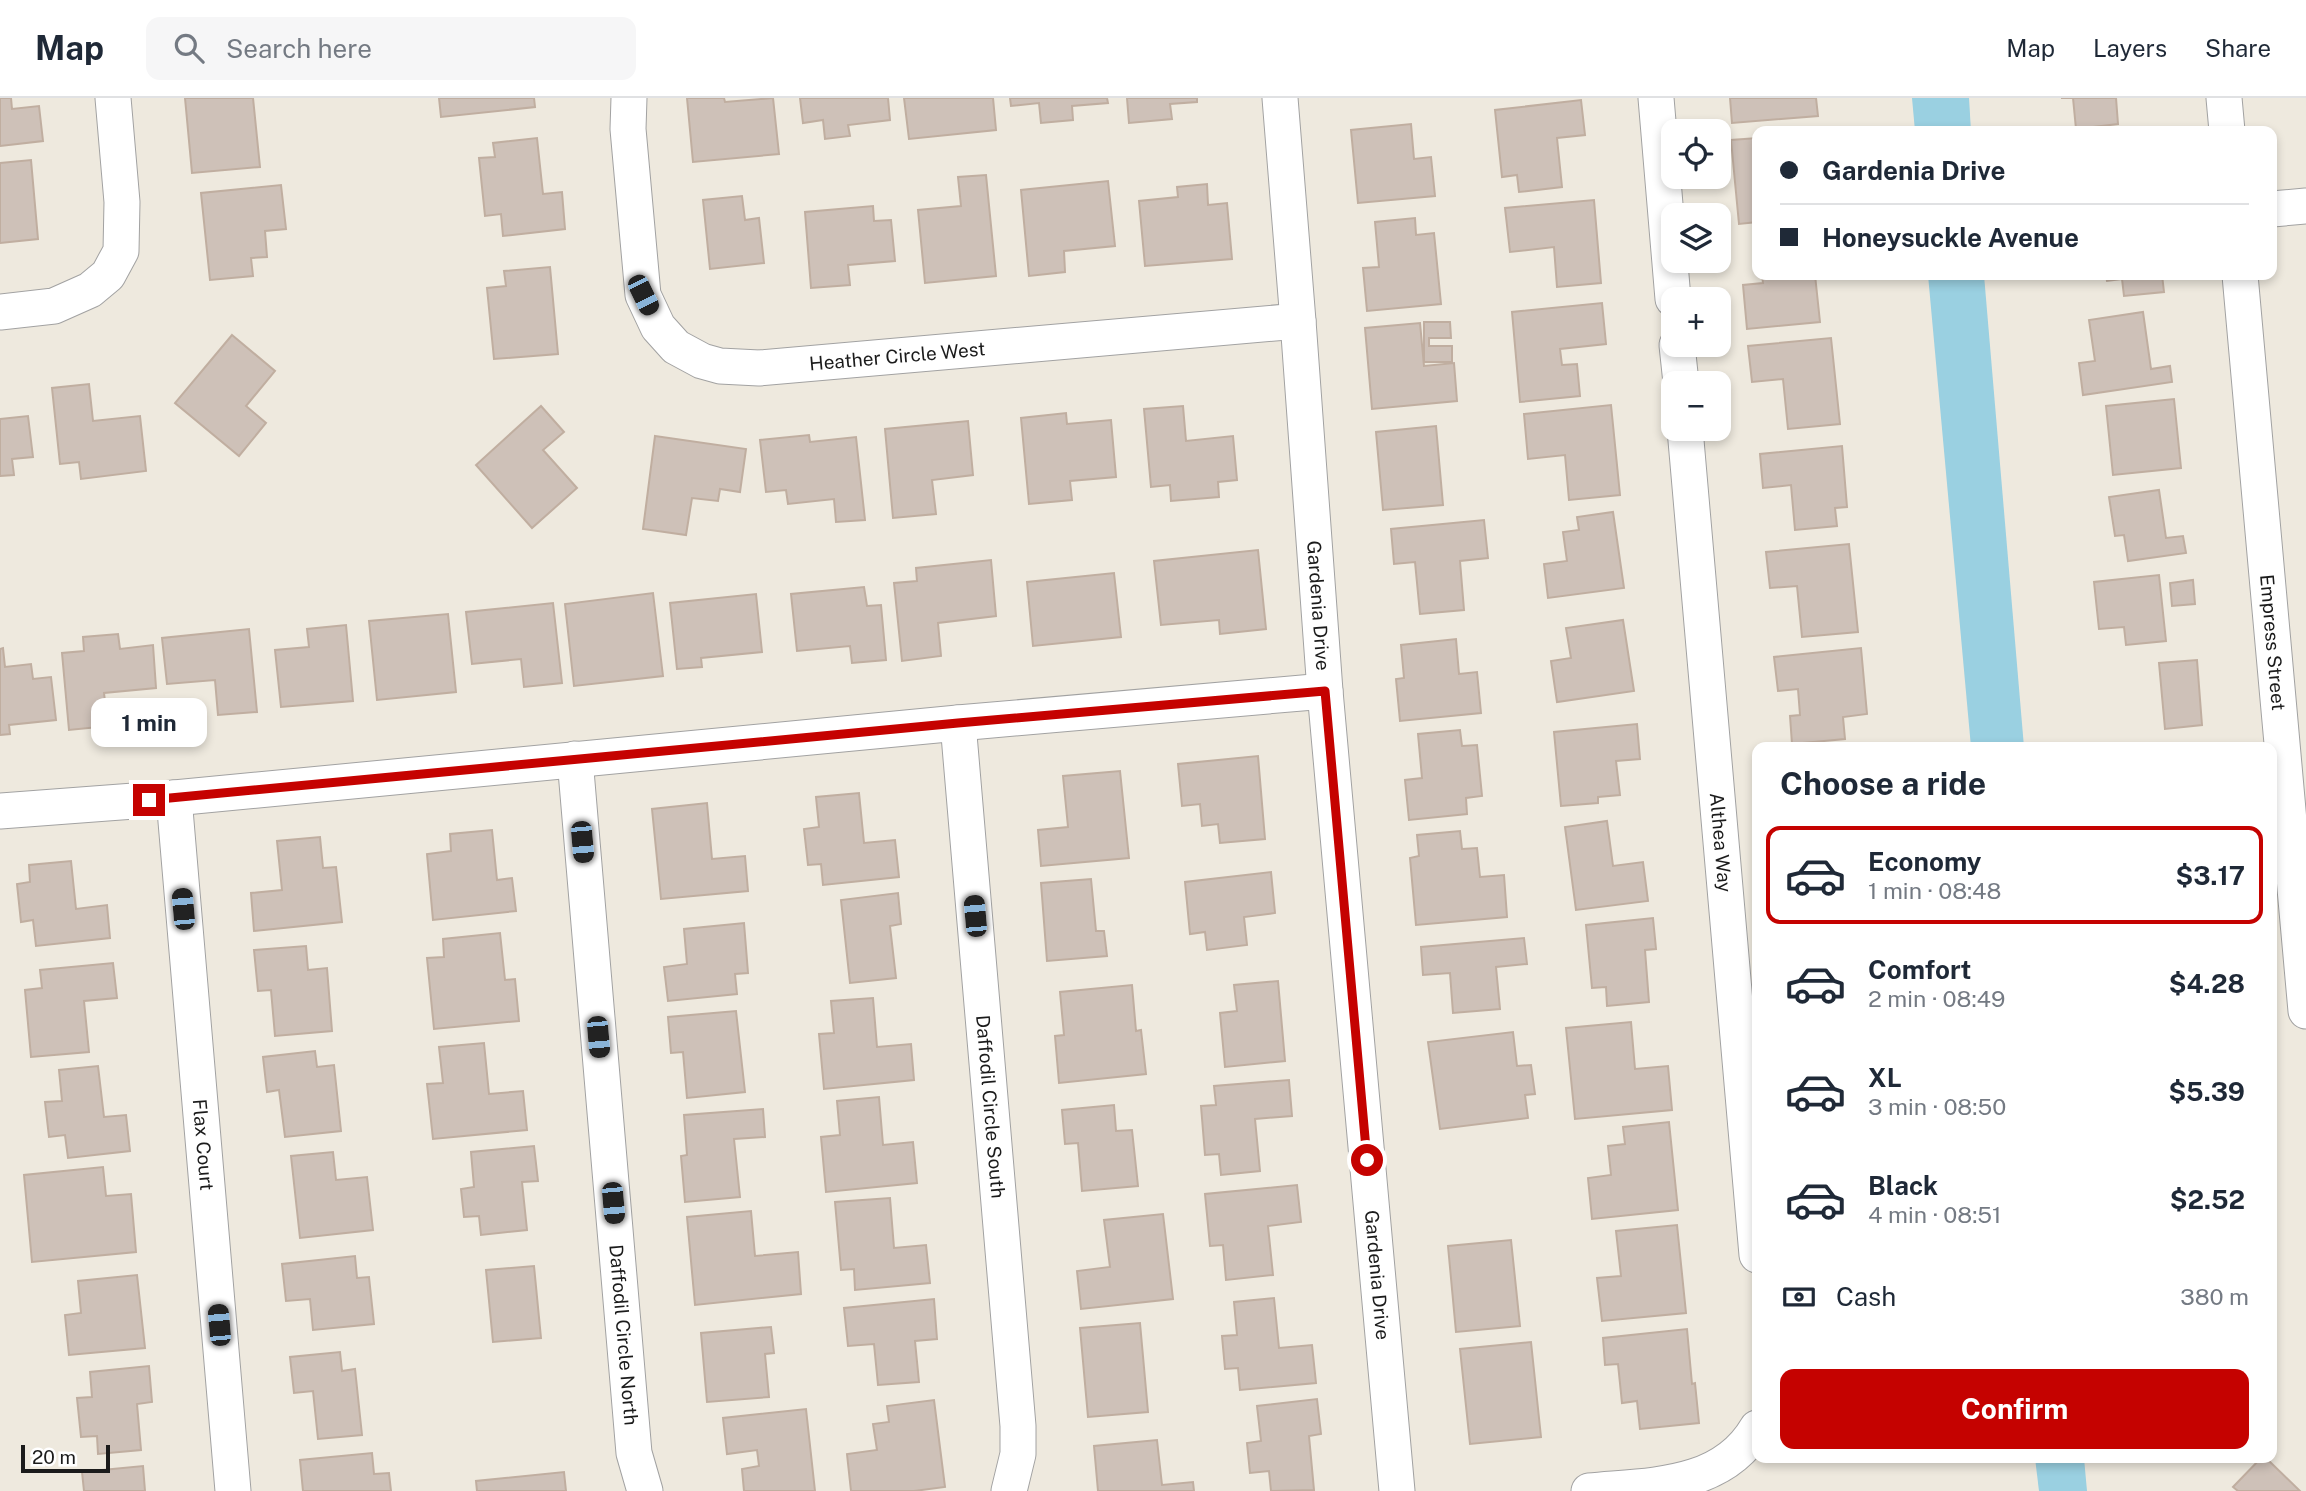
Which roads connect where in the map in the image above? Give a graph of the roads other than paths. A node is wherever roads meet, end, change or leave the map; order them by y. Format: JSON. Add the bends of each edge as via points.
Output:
{"nodes":[{"id":1,"x":113,"y":98,"type":"edge"},
{"id":2,"x":629,"y":98,"type":"edge"},
{"id":3,"x":1279,"y":98,"type":"edge"},
{"id":4,"x":1656,"y":98,"type":"edge"},
{"id":5,"x":2224,"y":98,"type":"edge"},
{"id":6,"x":2227,"y":126,"type":"edge"},
{"id":7,"x":2306,"y":206,"type":"edge"},
{"id":8,"x":2277,"y":209,"type":"edge"},
{"id":9,"x":2240,"y":280,"type":"edge"},
{"id":10,"x":1672,"y":287,"type":"edge"},
{"id":11,"x":0,"y":312,"type":"edge"},
{"id":12,"x":1298,"y":321,"type":"junction"},
{"id":13,"x":1686,"y":441,"type":"edge"},
{"id":14,"x":1325,"y":691,"type":"junction"},
{"id":15,"x":958,"y":723,"type":"junction"},
{"id":16,"x":575,"y":759,"type":"junction"},
{"id":17,"x":174,"y":798,"type":"junction"},
{"id":18,"x":0,"y":811,"type":"edge"},
{"id":19,"x":2306,"y":1012,"type":"edge"},
{"id":20,"x":1752,"y":1198,"type":"edge"},
{"id":21,"x":1752,"y":1437,"type":"edge"},
{"id":22,"x":233,"y":1491,"type":"edge"},
{"id":23,"x":645,"y":1491,"type":"edge"},
{"id":24,"x":1009,"y":1491,"type":"edge"},
{"id":25,"x":1398,"y":1491,"type":"edge"},
{"id":26,"x":1589,"y":1491,"type":"edge"}],
"edges":[{"from":1,"to":11,"type":"street","via":[[122,202],[121,251],[108,275],[90,290],[54,306]]},
{"from":2,"to":12,"type":"street","name":"Heather Circle West","via":[[643,295],[659,327],[676,347],[702,360],[759,368]]},
{"from":3,"to":12,"type":"street","name":"Gardenia Drive"},
{"from":4,"to":10,"type":"street"},
{"from":5,"to":6,"type":"street"},
{"from":7,"to":8,"type":"street"},
{"from":9,"to":19,"type":"street","name":"Empress Street"},
{"from":12,"to":14,"type":"street","name":"Gardenia Drive"},
{"from":13,"to":20,"type":"street","name":"Althea Way"},
{"from":14,"to":15,"type":"street"},
{"from":14,"to":25,"type":"street","name":"Gardenia Drive"},
{"from":15,"to":16,"type":"street"},
{"from":15,"to":24,"type":"street","name":"Daffodil Circle South","via":[[1018,1426],[1018,1454]]},
{"from":16,"to":17,"type":"street"},
{"from":16,"to":23,"type":"street","name":"Daffodil Circle North","via":[[634,1453]]},
{"from":17,"to":18,"type":"street"},
{"from":17,"to":22,"type":"street","name":"Flax Court"},
{"from":21,"to":26,"type":"street","via":[[1734,1457],[1708,1473],[1669,1483]]}]}
